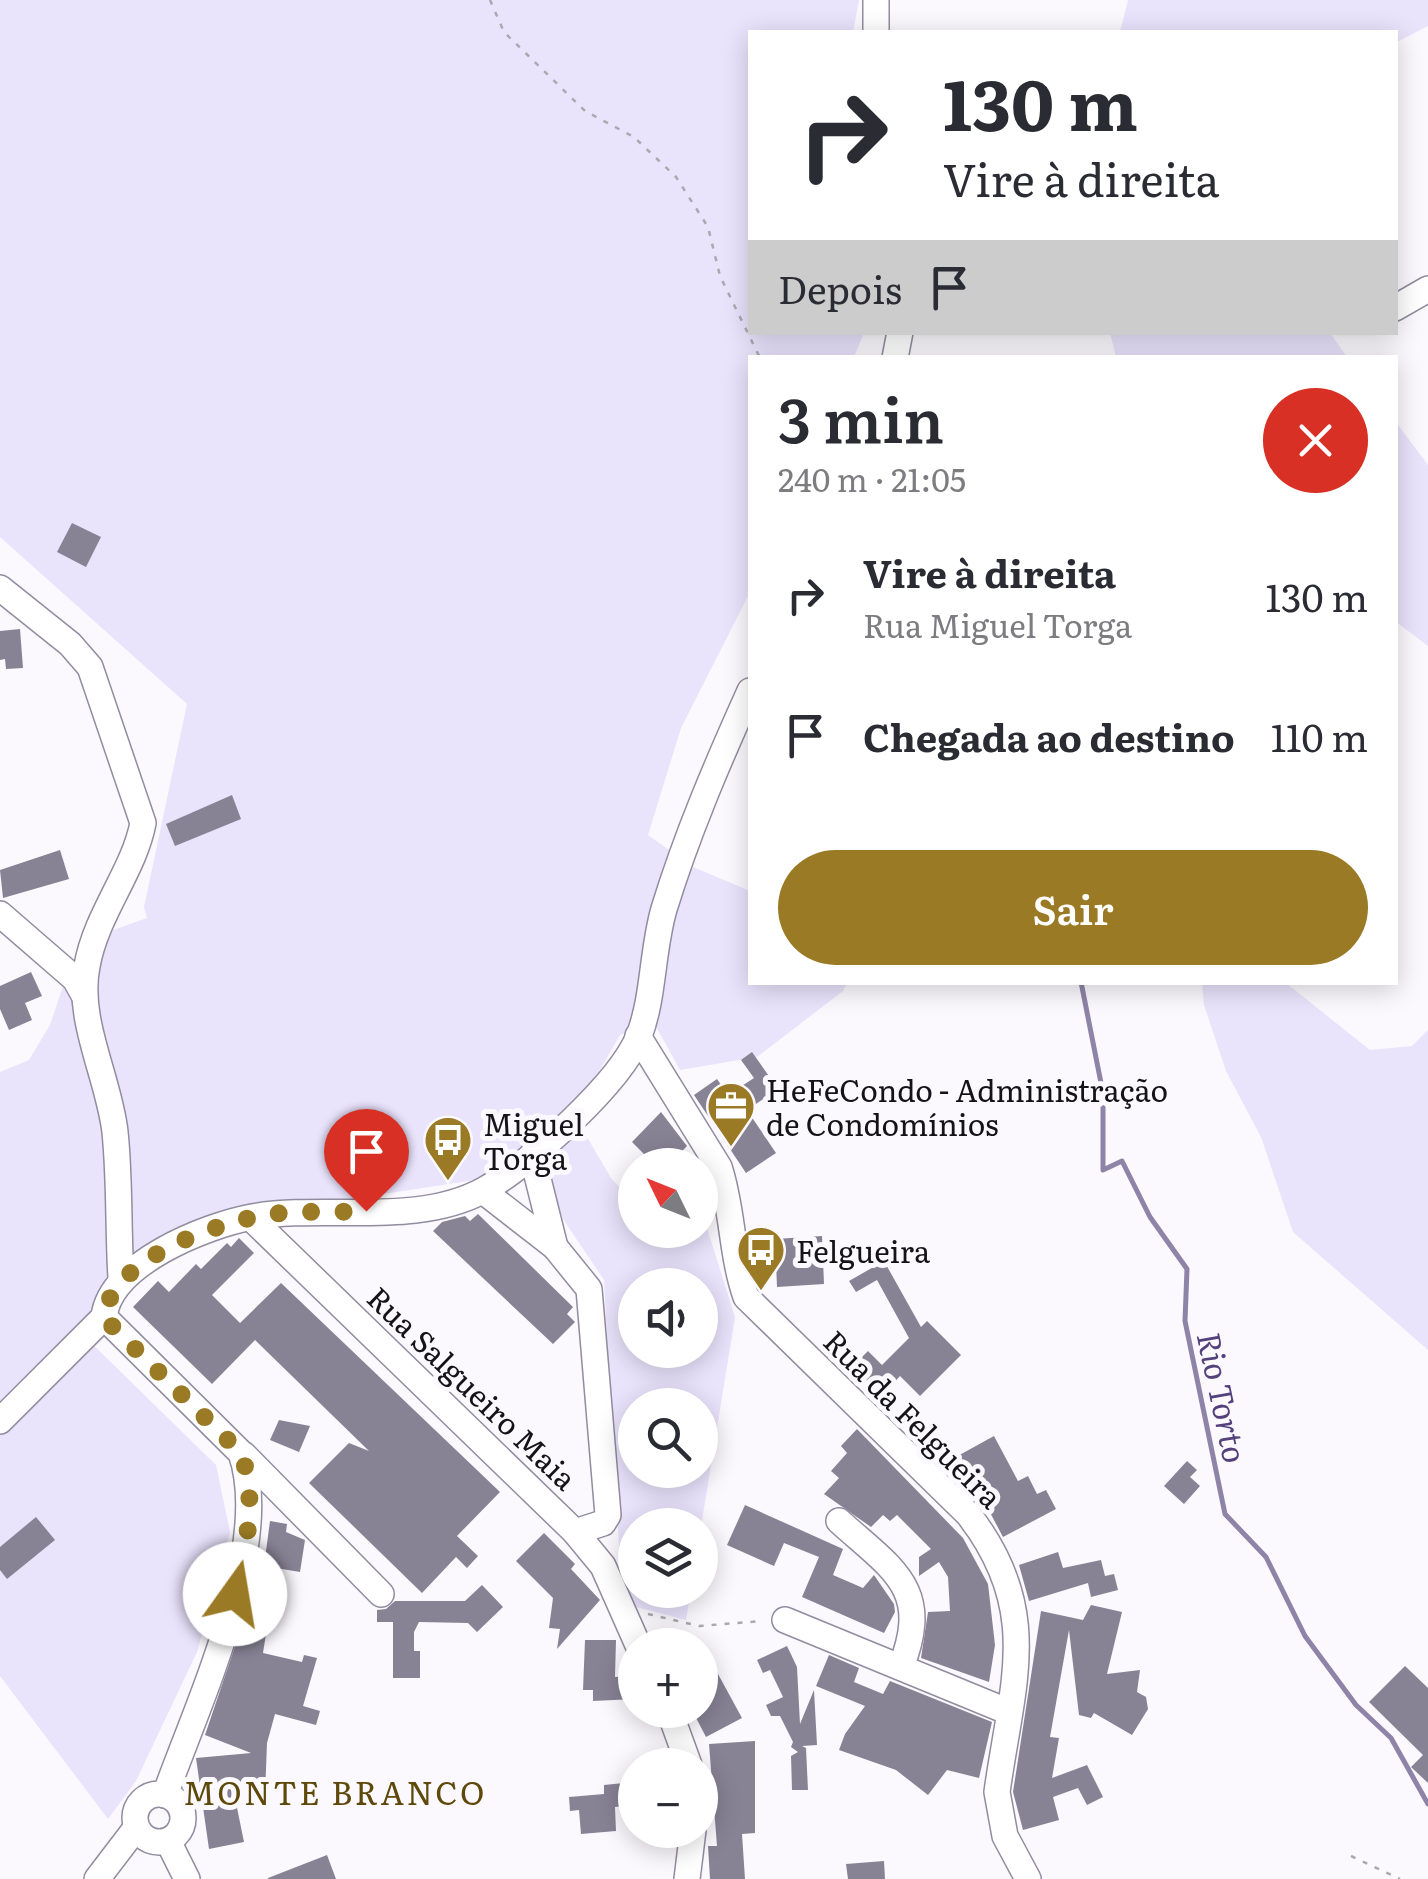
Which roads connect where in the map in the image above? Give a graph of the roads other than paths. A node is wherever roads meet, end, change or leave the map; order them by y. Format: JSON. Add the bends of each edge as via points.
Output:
{"nodes":[{"id":1,"x":876,"y":0,"type":"edge"},
{"id":2,"x":876,"y":30,"type":"edge"},
{"id":3,"x":1428,"y":289,"type":"edge"},
{"id":4,"x":1398,"y":306,"type":"edge"},
{"id":5,"x":0,"y":588,"type":"edge"},
{"id":6,"x":748,"y":696,"type":"edge"},
{"id":7,"x":0,"y":914,"type":"edge"},
{"id":8,"x":84,"y":995,"type":"junction"},
{"id":9,"x":638,"y":1036,"type":"junction"},
{"id":10,"x":532,"y":1155,"type":"junction"},
{"id":11,"x":483,"y":1191,"type":"junction"},
{"id":12,"x":251,"y":1218,"type":"junction"},
{"id":13,"x":555,"y":1247,"type":"junction"},
{"id":14,"x":120,"y":1278,"type":"junction"},
{"id":15,"x":104,"y":1318,"type":"junction"},
{"id":16,"x":0,"y":1422,"type":"edge"},
{"id":17,"x":241,"y":1453,"type":"junction"},
{"id":18,"x":608,"y":1515,"type":"junction"},
{"id":19,"x":839,"y":1521,"type":"dead end"},
{"id":20,"x":575,"y":1532,"type":"junction"},
{"id":21,"x":602,"y":1566,"type":"junction"},
{"id":22,"x":382,"y":1594,"type":"dead end"},
{"id":23,"x":785,"y":1620,"type":"road end"},
{"id":24,"x":630,"y":1628,"type":"edge"},
{"id":25,"x":901,"y":1667,"type":"junction"},
{"id":26,"x":1009,"y":1712,"type":"junction"},
{"id":27,"x":165,"y":1795,"type":"junction"},
{"id":28,"x":151,"y":1837,"type":"junction"},
{"id":29,"x":691,"y":1848,"type":"edge"},
{"id":30,"x":97,"y":1879,"type":"edge"},
{"id":31,"x":118,"y":1879,"type":"edge"},
{"id":32,"x":188,"y":1879,"type":"edge"},
{"id":33,"x":688,"y":1879,"type":"edge"},
{"id":34,"x":1028,"y":1879,"type":"edge"}],
"edges":[{"from":1,"to":2,"type":"street"},
{"from":3,"to":4,"type":"street"},
{"from":5,"to":8,"type":"street","via":[[90,667],[143,823],[140,842],[108,898]]},
{"from":6,"to":9,"type":"street","via":[[662,913]]},
{"from":7,"to":8,"type":"street"},
{"from":8,"to":14,"type":"street","via":[[115,1128]]},
{"from":9,"to":10,"type":"street","via":[[588,1103]]},
{"from":9,"to":26,"type":"street","name":"Rua da Felgueira","via":[[720,1166],[746,1297],[993,1546],[1019,1639]]},
{"from":10,"to":11,"type":"street"},
{"from":10,"to":13,"type":"street"},
{"from":11,"to":12,"type":"street","via":[[404,1209]]},
{"from":11,"to":13,"type":"street"},
{"from":12,"to":14,"type":"street","via":[[170,1248]]},
{"from":12,"to":20,"type":"street","name":"Rua Salgueiro Maia"},
{"from":13,"to":18,"type":"street","via":[[589,1289]]},
{"from":14,"to":15,"type":"street"},
{"from":15,"to":16,"type":"street"},
{"from":15,"to":17,"type":"street"},
{"from":17,"to":22,"type":"street"},
{"from":17,"to":27,"type":"street","via":[[251,1500],[235,1594]]},
{"from":18,"to":20,"type":"street"},
{"from":18,"to":21,"type":"street","via":[[612,1528]]},
{"from":19,"to":25,"type":"street","via":[[897,1573],[912,1598],[910,1643]]},
{"from":20,"to":21,"type":"street","name":"Rua Salgueiro Maia"},
{"from":21,"to":24,"type":"street","name":"Rua Salgueiro Maia"},
{"from":23,"to":25,"type":"street"},
{"from":25,"to":26,"type":"street"},
{"from":26,"to":34,"type":"street","name":"Rua da Felgueira","via":[[999,1815]]},
{"from":27,"to":28,"type":"street","via":[[150,1795],[138,1806]]},
{"from":27,"to":28,"type":"street","via":[[178,1803],[179,1831]]},
{"from":28,"to":30,"type":"street"},
{"from":28,"to":31,"type":"street"},
{"from":28,"to":32,"type":"street"},
{"from":29,"to":33,"type":"street"}]}
